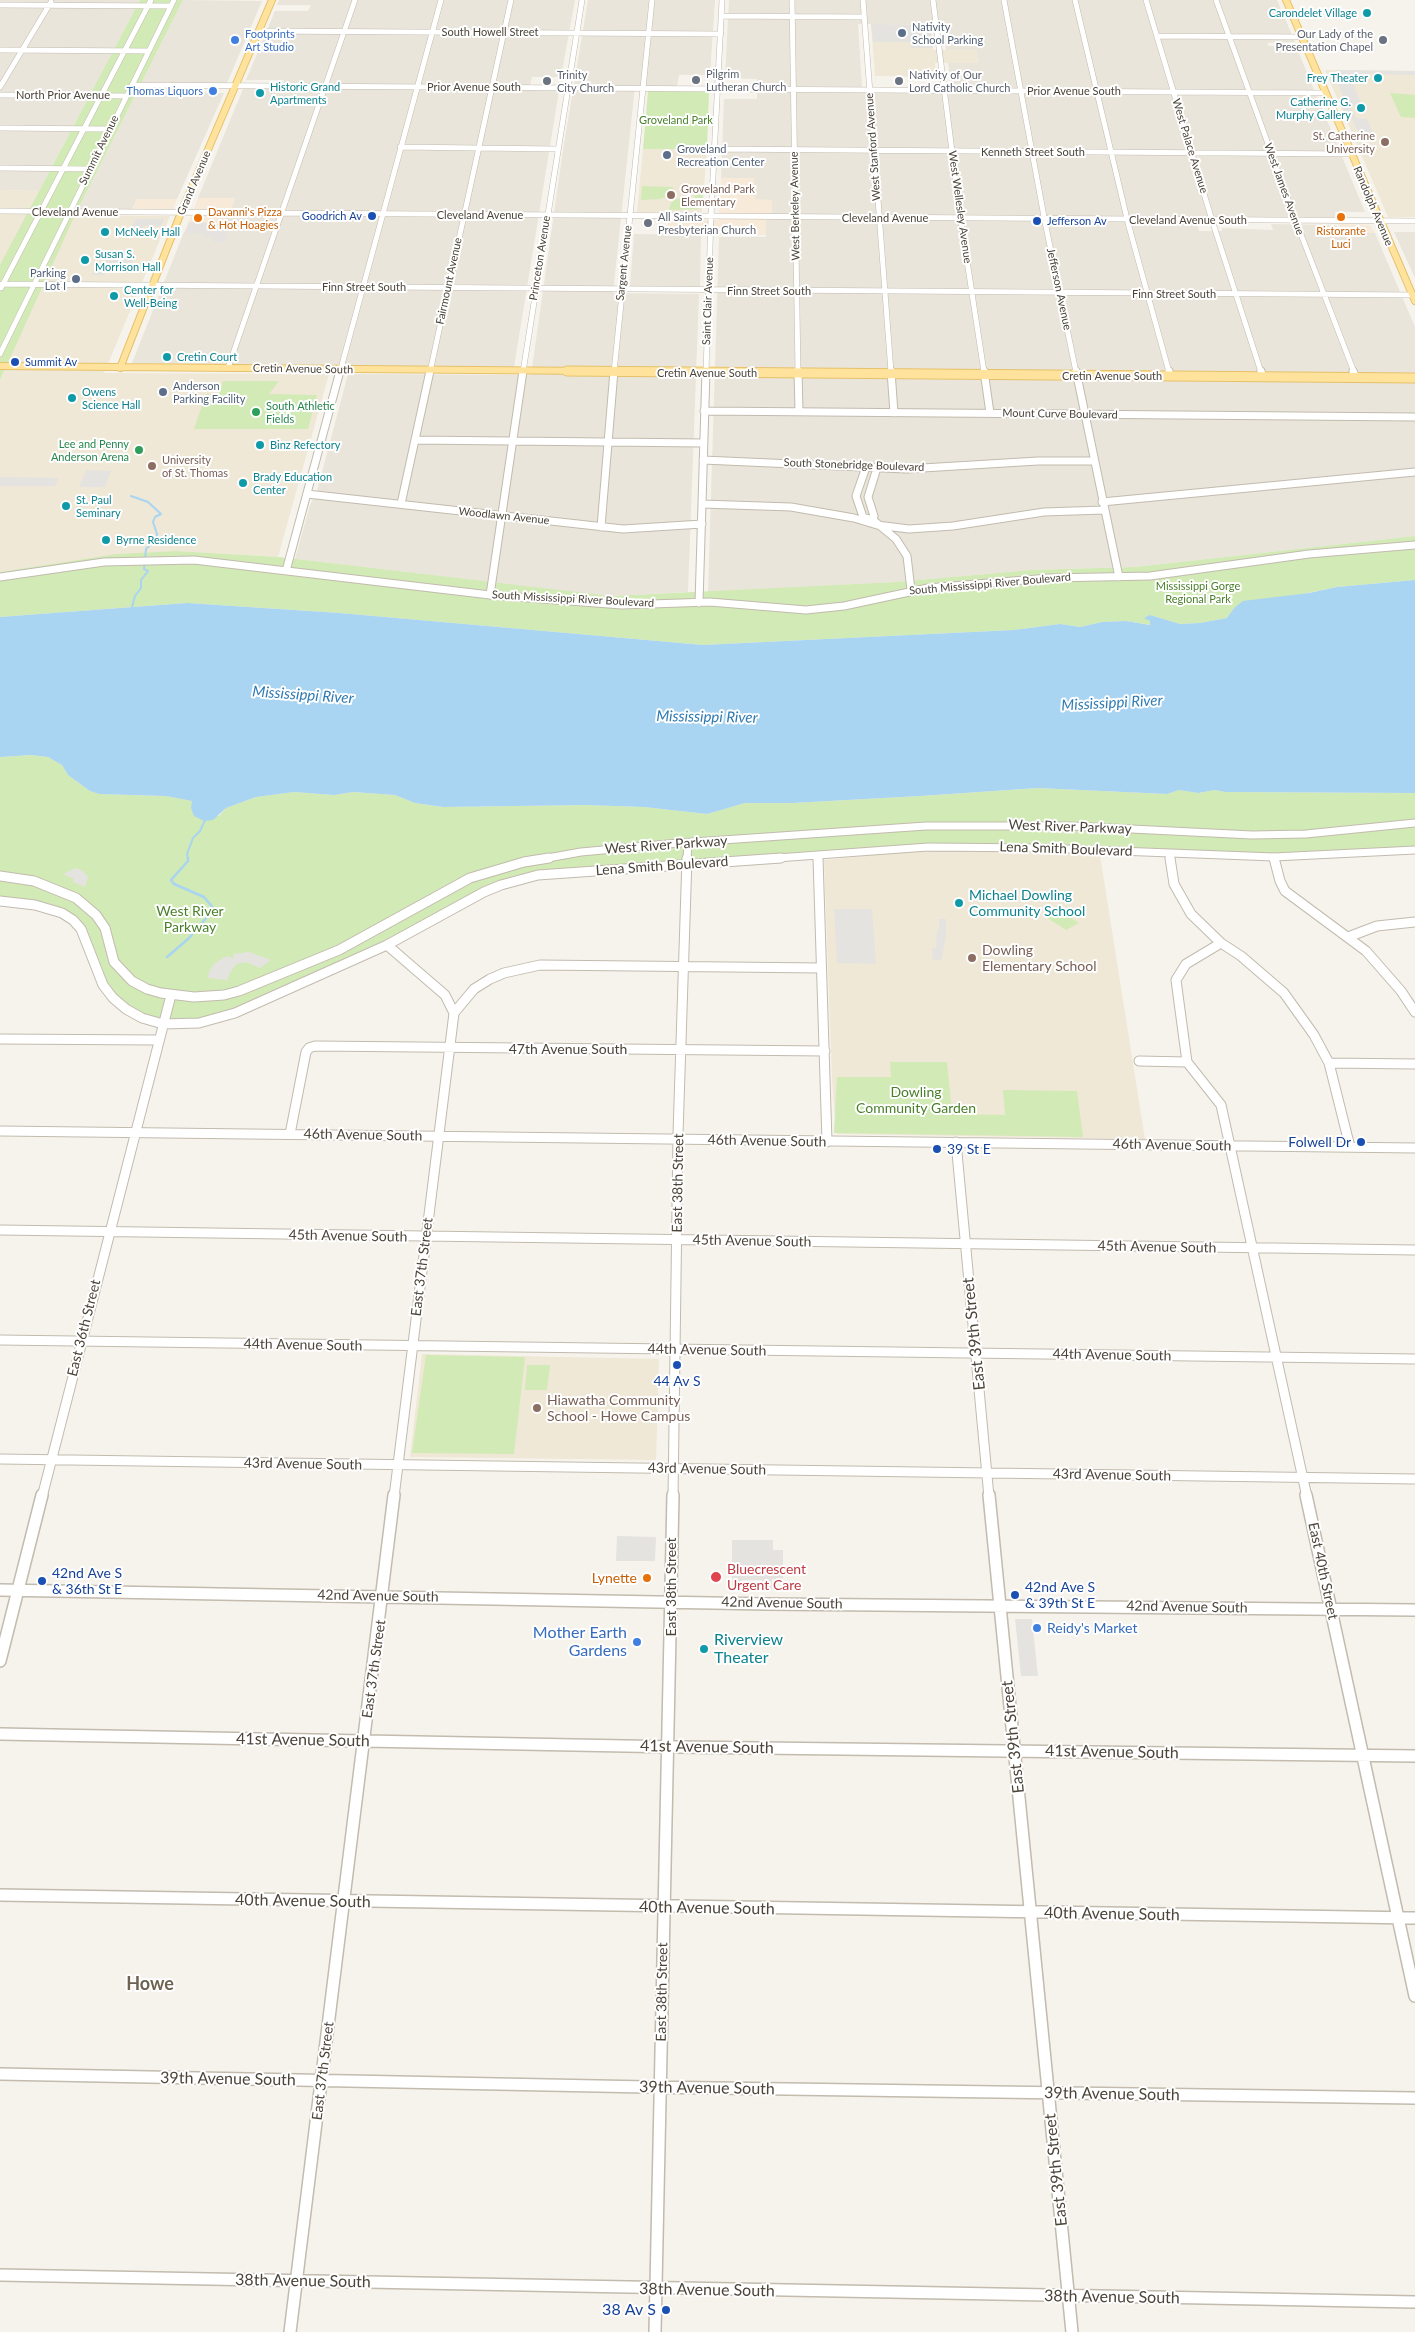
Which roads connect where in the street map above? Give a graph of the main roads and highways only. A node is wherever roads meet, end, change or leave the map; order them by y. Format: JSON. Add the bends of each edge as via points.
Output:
{"nodes":[{"id":1,"x":272,"y":0,"type":"edge"},
{"id":2,"x":1286,"y":0,"type":"edge"},
{"id":3,"x":1414,"y":297,"type":"edge"},
{"id":4,"x":0,"y":366,"type":"edge"},
{"id":5,"x":120,"y":368,"type":"junction"},
{"id":6,"x":1415,"y":378,"type":"edge"}],
"edges":[{"from":1,"to":5,"type":"main road","name":"Grand Avenue"},
{"from":2,"to":3,"type":"main road","name":"Randolph Avenue"},
{"from":4,"to":5,"type":"main road","name":"Cretin Avenue South"},
{"from":5,"to":6,"type":"main road","name":"Cretin Avenue South"}]}
